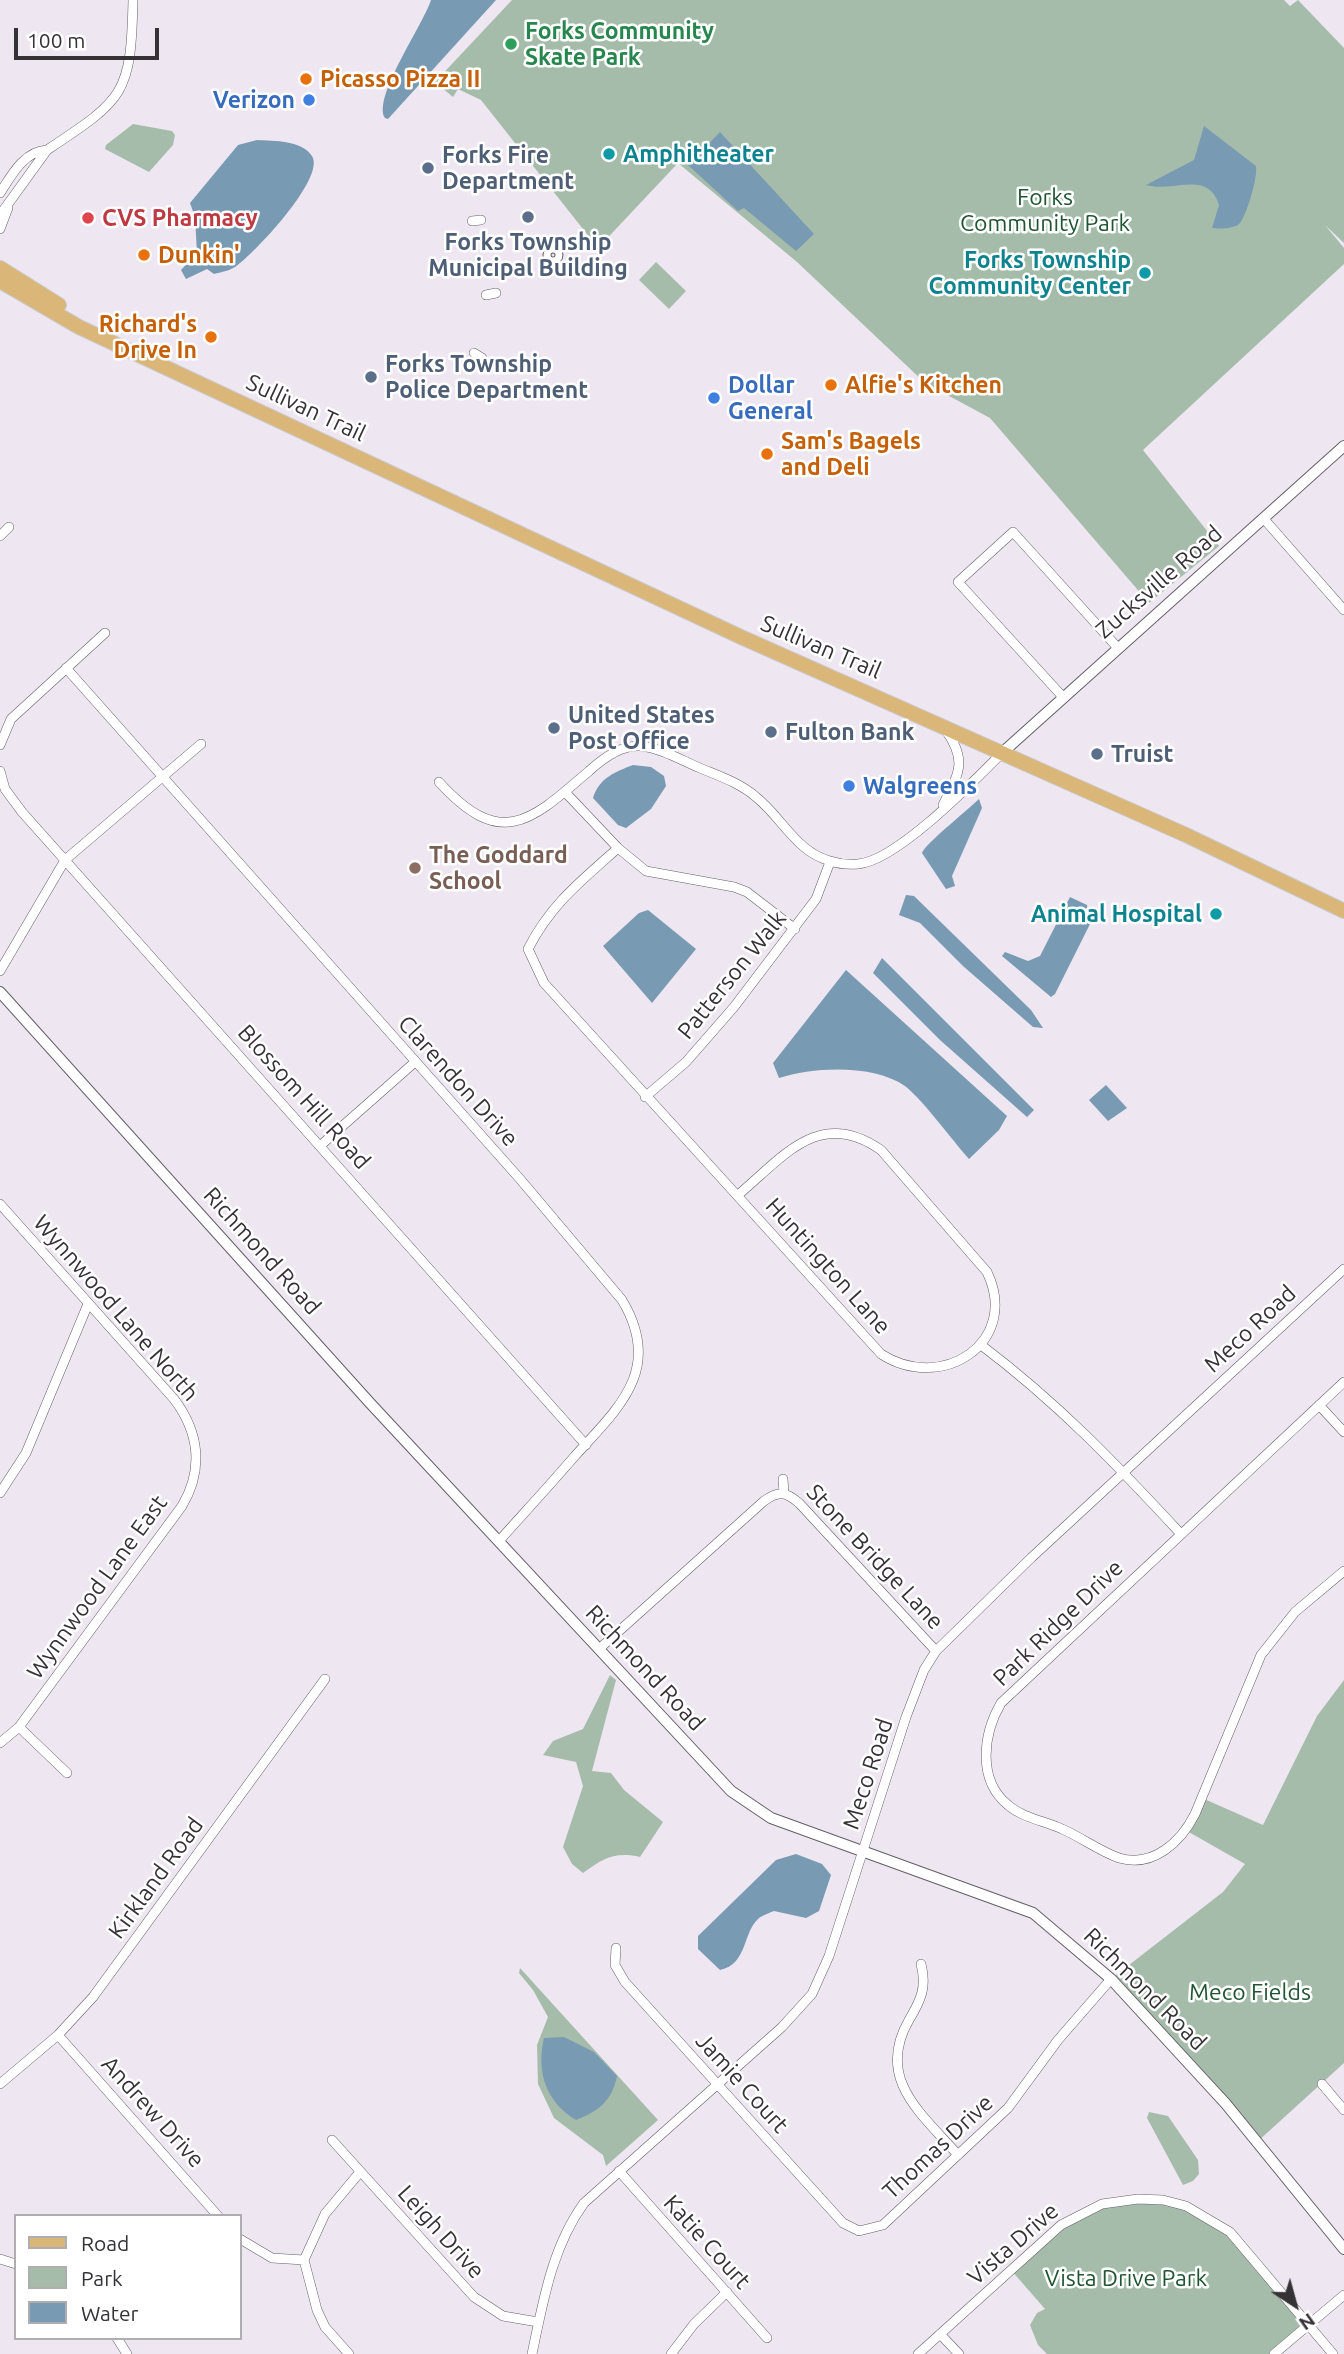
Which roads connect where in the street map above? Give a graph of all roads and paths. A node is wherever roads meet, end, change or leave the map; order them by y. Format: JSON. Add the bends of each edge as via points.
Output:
{"nodes":[{"id":1,"x":133,"y":0,"type":"edge"},
{"id":2,"x":47,"y":150,"type":"junction"},
{"id":3,"x":0,"y":193,"type":"edge"},
{"id":4,"x":8,"y":204,"type":"junction"},
{"id":5,"x":0,"y":215,"type":"edge"},
{"id":6,"x":0,"y":229,"type":"edge"},
{"id":7,"x":1,"y":270,"type":"edge"},
{"id":8,"x":1344,"y":446,"type":"edge"},
{"id":9,"x":1264,"y":519,"type":"junction"},
{"id":10,"x":9,"y":527,"type":"dead end"},
{"id":11,"x":0,"y":536,"type":"edge"},
{"id":12,"x":1344,"y":610,"type":"edge"},
{"id":13,"x":105,"y":633,"type":"dead end"},
{"id":14,"x":1117,"y":647,"type":"junction"},
{"id":15,"x":66,"y":668,"type":"junction"},
{"id":16,"x":1062,"y":696,"type":"junction"},
{"id":17,"x":940,"y":724,"type":"junction"},
{"id":18,"x":201,"y":744,"type":"dead end"},
{"id":19,"x":0,"y":745,"type":"edge"},
{"id":20,"x":1003,"y":752,"type":"junction"},
{"id":21,"x":0,"y":771,"type":"edge"},
{"id":22,"x":162,"y":779,"type":"junction"},
{"id":23,"x":439,"y":782,"type":"dead end"},
{"id":24,"x":565,"y":792,"type":"junction"},
{"id":25,"x":941,"y":810,"type":"junction"},
{"id":26,"x":618,"y":848,"type":"junction"},
{"id":27,"x":65,"y":860,"type":"junction"},
{"id":28,"x":830,"y":862,"type":"junction"},
{"id":29,"x":1344,"y":911,"type":"edge"},
{"id":30,"x":795,"y":929,"type":"junction"},
{"id":31,"x":0,"y":971,"type":"edge"},
{"id":32,"x":0,"y":992,"type":"edge"},
{"id":33,"x":415,"y":1062,"type":"junction"},
{"id":34,"x":645,"y":1097,"type":"junction"},
{"id":35,"x":321,"y":1145,"type":"junction"},
{"id":36,"x":738,"y":1195,"type":"junction"},
{"id":37,"x":0,"y":1204,"type":"edge"},
{"id":38,"x":1344,"y":1269,"type":"edge"},
{"id":39,"x":88,"y":1304,"type":"junction"},
{"id":40,"x":981,"y":1345,"type":"junction"},
{"id":41,"x":1344,"y":1382,"type":"edge"},
{"id":42,"x":1320,"y":1405,"type":"junction"},
{"id":43,"x":1344,"y":1432,"type":"edge"},
{"id":44,"x":586,"y":1445,"type":"junction"},
{"id":45,"x":1124,"y":1472,"type":"junction"},
{"id":46,"x":783,"y":1479,"type":"dead end"},
{"id":47,"x":193,"y":1483,"type":"joint"},
{"id":48,"x":0,"y":1493,"type":"edge"},
{"id":49,"x":784,"y":1493,"type":"junction"},
{"id":50,"x":1181,"y":1534,"type":"junction"},
{"id":51,"x":499,"y":1541,"type":"junction"},
{"id":52,"x":1344,"y":1571,"type":"edge"},
{"id":53,"x":599,"y":1649,"type":"junction"},
{"id":54,"x":936,"y":1651,"type":"junction"},
{"id":55,"x":326,"y":1679,"type":"dead end"},
{"id":56,"x":19,"y":1727,"type":"junction"},
{"id":57,"x":0,"y":1743,"type":"edge"},
{"id":58,"x":68,"y":1773,"type":"dead end"},
{"id":59,"x":862,"y":1853,"type":"junction"},
{"id":60,"x":616,"y":1948,"type":"dead end"},
{"id":61,"x":921,"y":1964,"type":"dead end"},
{"id":62,"x":1111,"y":1979,"type":"junction"},
{"id":63,"x":58,"y":2035,"type":"junction"},
{"id":64,"x":0,"y":2084,"type":"edge"},
{"id":65,"x":717,"y":2084,"type":"junction"},
{"id":66,"x":1322,"y":2084,"type":"dead end"},
{"id":67,"x":1344,"y":2110,"type":"edge"},
{"id":68,"x":332,"y":2140,"type":"dead end"},
{"id":69,"x":958,"y":2155,"type":"junction"},
{"id":70,"x":619,"y":2171,"type":"junction"},
{"id":71,"x":360,"y":2172,"type":"junction"},
{"id":72,"x":216,"y":2214,"type":"edge"},
{"id":73,"x":859,"y":2231,"type":"joint"},
{"id":74,"x":242,"y":2240,"type":"edge"},
{"id":75,"x":1344,"y":2249,"type":"edge"},
{"id":76,"x":304,"y":2260,"type":"junction"},
{"id":77,"x":727,"y":2292,"type":"junction"},
{"id":78,"x":1344,"y":2295,"type":"edge"},
{"id":79,"x":538,"y":2322,"type":"junction"},
{"id":80,"x":1309,"y":2325,"type":"junction"},
{"id":81,"x":940,"y":2334,"type":"junction"},
{"id":82,"x":767,"y":2338,"type":"dead end"},
{"id":83,"x":349,"y":2354,"type":"edge"},
{"id":84,"x":532,"y":2354,"type":"edge"},
{"id":85,"x":670,"y":2354,"type":"edge"},
{"id":86,"x":918,"y":2354,"type":"edge"},
{"id":87,"x":959,"y":2354,"type":"edge"},
{"id":88,"x":1274,"y":2354,"type":"edge"},
{"id":89,"x":1333,"y":2354,"type":"edge"}],
"edges":[{"from":1,"to":2,"type":"street","via":[[131,62],[120,89],[103,113]]},
{"from":2,"to":3,"type":"street","via":[[27,159]]},
{"from":2,"to":4,"type":"street"},
{"from":4,"to":5,"type":"street"},
{"from":4,"to":6,"type":"street"},
{"from":7,"to":17,"type":"main road","name":"Sullivan Trail","via":[[67,321],[741,637]]},
{"from":8,"to":9,"type":"street","name":"Zucksville Road"},
{"from":9,"to":12,"type":"street"},
{"from":9,"to":14,"type":"street","name":"Zucksville Road"},
{"from":10,"to":11,"type":"street"},
{"from":13,"to":15,"type":"street"},
{"from":14,"to":16,"type":"street","name":"Zucksville Road"},
{"from":14,"to":16,"type":"street","via":[[1013,532],[958,582]]},
{"from":15,"to":19,"type":"street","via":[[11,719]]},
{"from":15,"to":22,"type":"street","name":"Clarendon Drive"},
{"from":16,"to":20,"type":"street","name":"Zucksville Road"},
{"from":17,"to":20,"type":"main road","name":"Sullivan Trail"},
{"from":17,"to":25,"type":"street","via":[[956,744],[960,759],[958,776]]},
{"from":18,"to":22,"type":"street"},
{"from":20,"to":25,"type":"street"},
{"from":20,"to":29,"type":"main road","name":"Sullivan Trail"},
{"from":21,"to":27,"type":"street","name":"Blossom Hill Road","via":[[13,800]]},
{"from":22,"to":27,"type":"street"},
{"from":22,"to":33,"type":"street","name":"Clarendon Drive"},
{"from":23,"to":24,"type":"street","via":[[472,814],[505,822],[535,814]]},
{"from":24,"to":26,"type":"street"},
{"from":24,"to":28,"type":"street","via":[[604,758],[642,746],[733,782],[756,796],[805,848]]},
{"from":25,"to":28,"type":"street","via":[[883,856],[859,864]]},
{"from":26,"to":30,"type":"street","via":[[646,872],[747,892]]},
{"from":26,"to":34,"type":"street","name":"Huntington Lane","via":[[551,909],[528,949],[551,993]]},
{"from":27,"to":31,"type":"street"},
{"from":27,"to":35,"type":"street","name":"Blossom Hill Road"},
{"from":28,"to":30,"type":"street","name":"Patterson Walk","via":[[816,899]]},
{"from":30,"to":34,"type":"street","name":"Patterson Walk","via":[[700,1048]]},
{"from":32,"to":51,"type":"street","name":"Richmond Road"},
{"from":33,"to":35,"type":"street"},
{"from":33,"to":44,"type":"street","name":"Clarendon Drive","via":[[528,1188],[634,1319],[638,1363],[628,1396]]},
{"from":34,"to":36,"type":"street","name":"Huntington Lane"},
{"from":35,"to":44,"type":"street","name":"Blossom Hill Road"},
{"from":36,"to":40,"type":"street","name":"Huntington Lane","via":[[881,1354],[911,1367],[930,1369],[966,1357]]},
{"from":36,"to":40,"type":"street","name":"Huntington Lane","via":[[809,1138],[843,1132],[863,1137],[881,1150],[987,1272],[994,1311]]},
{"from":37,"to":39,"type":"street","name":"Wynnwood Lane North"},
{"from":38,"to":45,"type":"street","name":"Meco Road"},
{"from":39,"to":47,"type":"street","name":"Wynnwood Lane North","via":[[183,1411],[197,1446]]},
{"from":39,"to":48,"type":"street","via":[[26,1453]]},
{"from":40,"to":45,"type":"street","via":[[1063,1411]]},
{"from":41,"to":42,"type":"street","name":"Park Ridge Drive"},
{"from":42,"to":43,"type":"street"},
{"from":42,"to":50,"type":"street","name":"Park Ridge Drive"},
{"from":44,"to":51,"type":"street","name":"Clarendon Drive"},
{"from":45,"to":50,"type":"street"},
{"from":45,"to":54,"type":"street","name":"Meco Road"},
{"from":46,"to":49,"type":"street","name":"Stone Bridge Lane"},
{"from":47,"to":56,"type":"street","name":"Wynnwood Lane East","via":[[182,1506]]},
{"from":49,"to":53,"type":"street","name":"Stone Bridge Lane","via":[[764,1501]]},
{"from":49,"to":54,"type":"street","name":"Stone Bridge Lane","via":[[799,1503]]},
{"from":50,"to":52,"type":"street","name":"Park Ridge Drive","via":[[1021,1683],[992,1719],[985,1756],[995,1791],[1008,1805],[1130,1860],[1157,1855],[1187,1830],[1261,1655],[1295,1612]]},
{"from":51,"to":53,"type":"street","name":"Richmond Road"},
{"from":53,"to":59,"type":"street","name":"Richmond Road","via":[[743,1801],[771,1818]]},
{"from":54,"to":59,"type":"street","name":"Meco Road","via":[[906,1717]]},
{"from":55,"to":63,"type":"street","name":"Kirkland Road","via":[[93,1997]]},
{"from":56,"to":57,"type":"street","name":"Wynnwood Lane East"},
{"from":56,"to":58,"type":"street"},
{"from":59,"to":62,"type":"street","name":"Richmond Road","via":[[1033,1913]]},
{"from":59,"to":65,"type":"street","name":"Meco Road","via":[[812,1994]]},
{"from":60,"to":65,"type":"street","name":"Jamie Court","via":[[615,1965],[625,1982]]},
{"from":61,"to":69,"type":"street","via":[[925,1980],[922,1998],[905,2026],[897,2052],[899,2079],[905,2095]]},
{"from":62,"to":69,"type":"street","name":"Thomas Drive","via":[[1008,2108]]},
{"from":62,"to":75,"type":"street","name":"Richmond Road","via":[[1226,2104]]},
{"from":63,"to":64,"type":"street","name":"Kirkland Road"},
{"from":63,"to":72,"type":"street","name":"Andrew Drive"},
{"from":65,"to":70,"type":"street","name":"Meco Road"},
{"from":65,"to":73,"type":"street","name":"Jamie Court","via":[[843,2223]]},
{"from":66,"to":67,"type":"street"},
{"from":68,"to":71,"type":"street","name":"Leigh Drive"},
{"from":69,"to":73,"type":"street","name":"Thomas Drive","via":[[883,2225]]},
{"from":70,"to":77,"type":"street","name":"Katie Court"},
{"from":70,"to":79,"type":"street","name":"Meco Road","via":[[568,2225]]},
{"from":71,"to":76,"type":"street","via":[[325,2214]]},
{"from":71,"to":79,"type":"street","name":"Leigh Drive","via":[[474,2297],[503,2316]]},
{"from":74,"to":76,"type":"street","via":[[272,2258]]},
{"from":76,"to":83,"type":"street","via":[[325,2327]]},
{"from":77,"to":82,"type":"street","name":"Katie Court"},
{"from":77,"to":85,"type":"street"},
{"from":78,"to":80,"type":"street"},
{"from":79,"to":84,"type":"street","name":"Meco Road"},
{"from":80,"to":81,"type":"street","name":"Vista Drive","via":[[1242,2243],[1224,2228],[1186,2206],[1138,2199],[1102,2204],[1061,2225]]},
{"from":80,"to":88,"type":"street"},
{"from":80,"to":89,"type":"street","name":"Vista Drive"},
{"from":81,"to":86,"type":"street","name":"Vista Drive"},
{"from":81,"to":87,"type":"street"}]}
